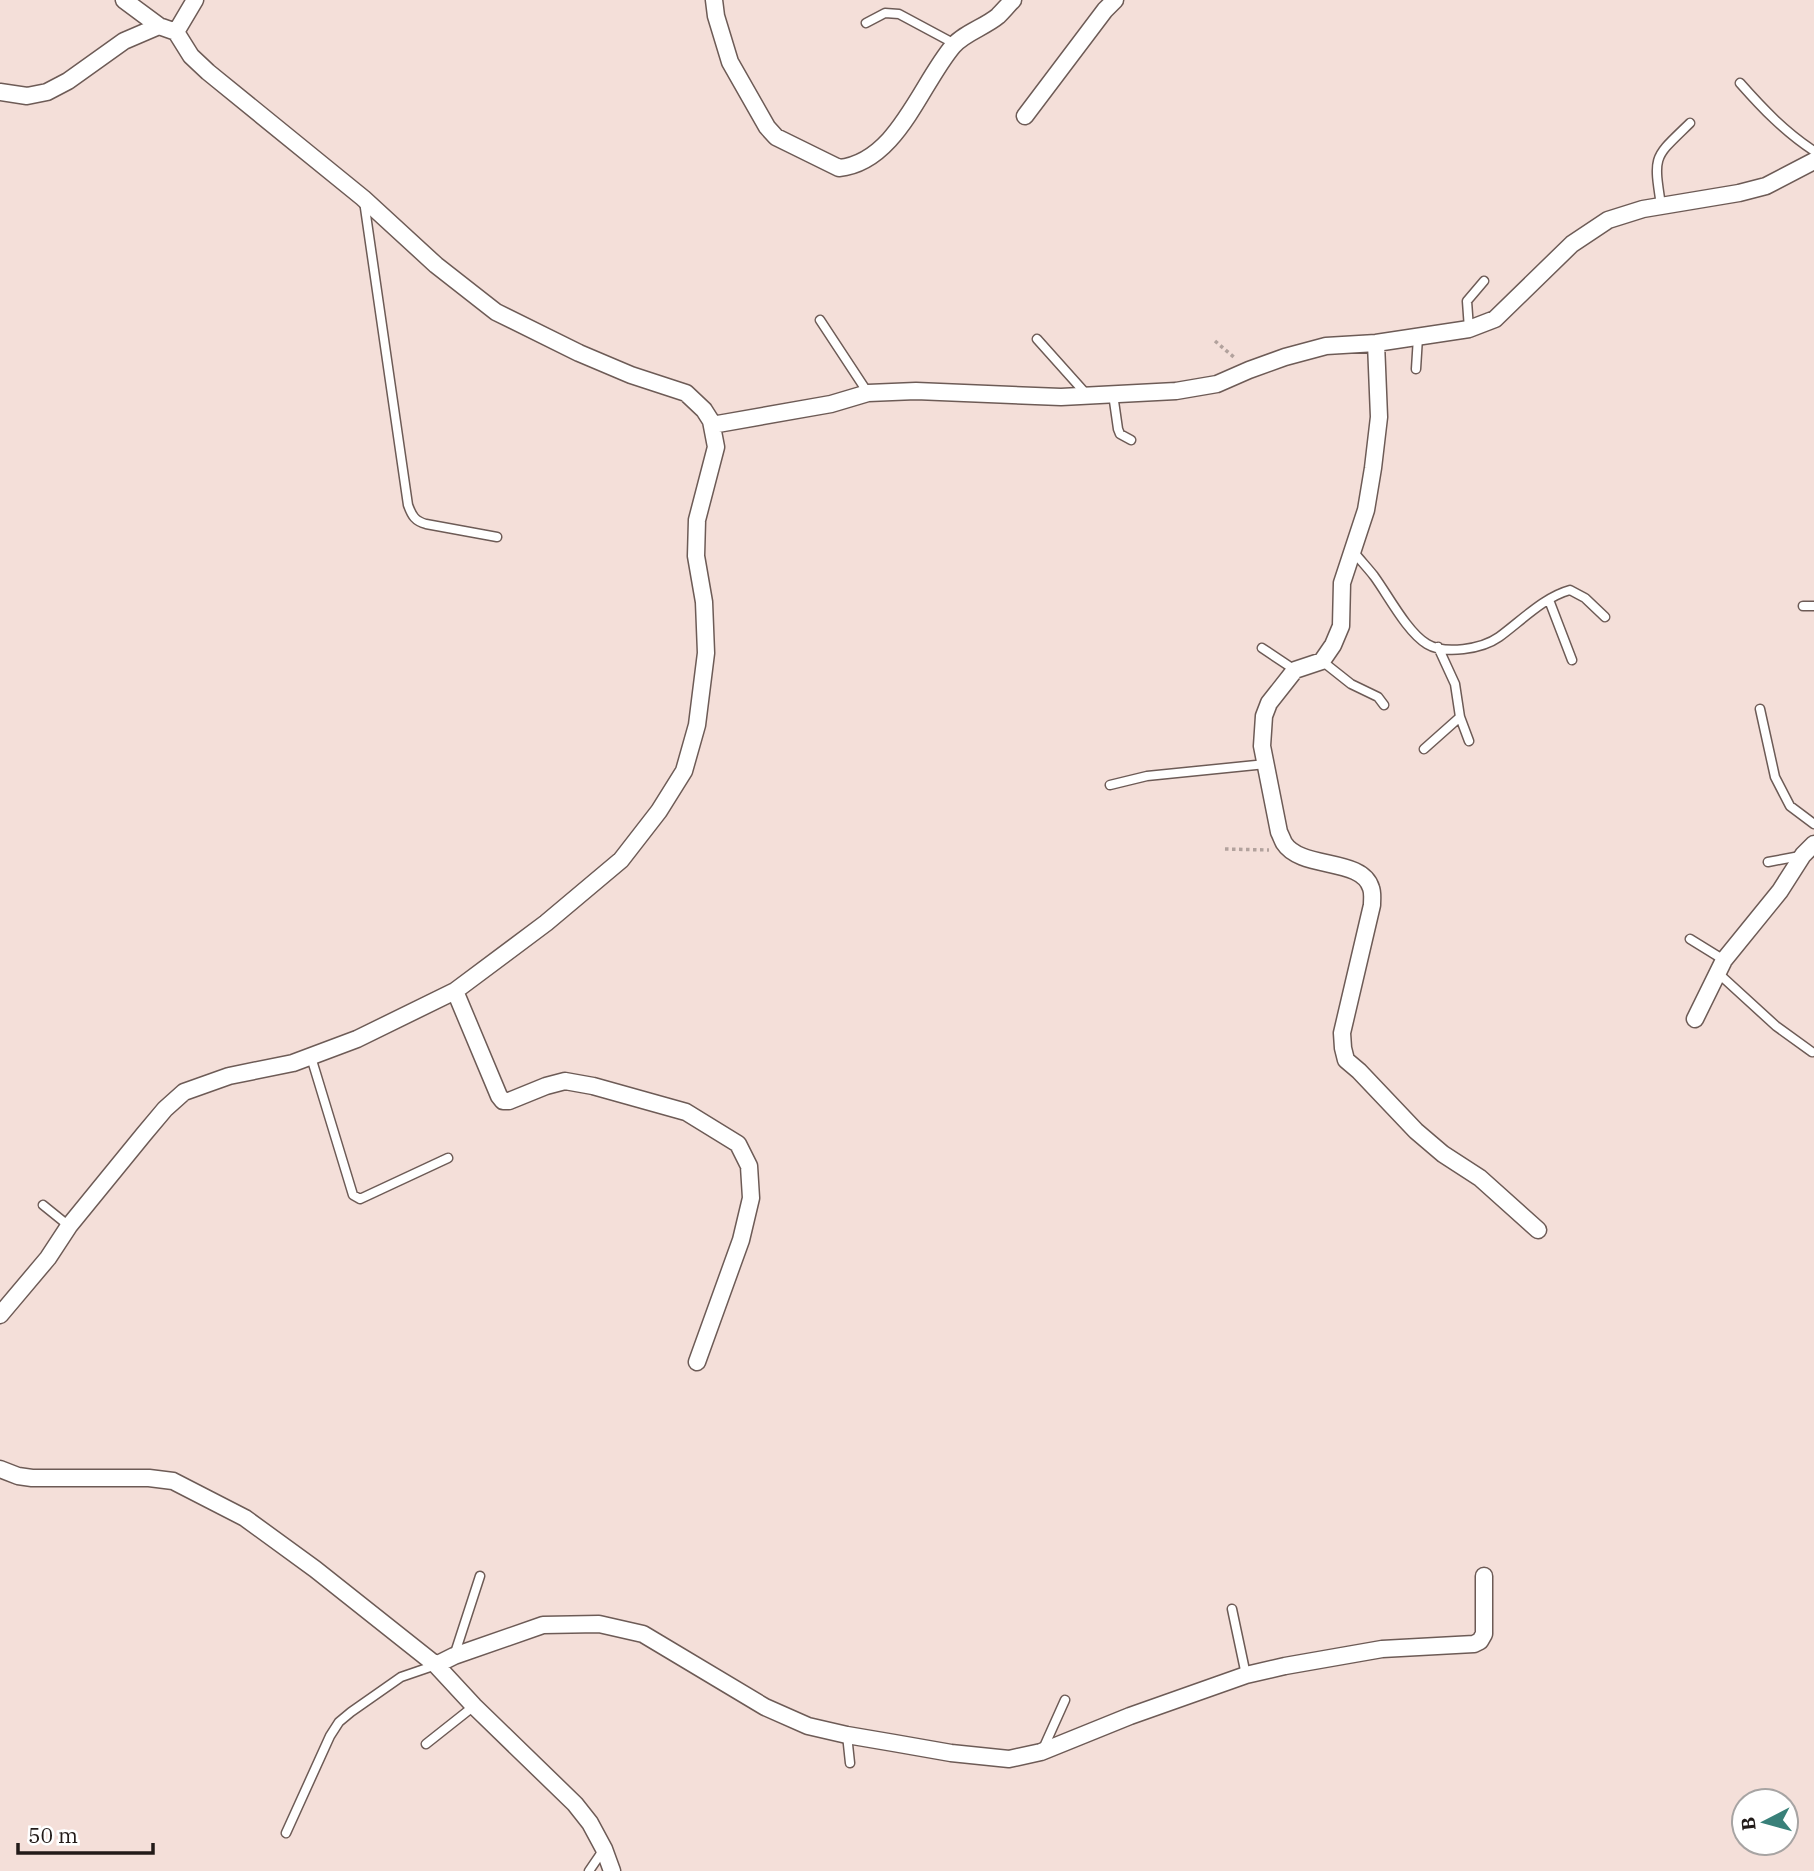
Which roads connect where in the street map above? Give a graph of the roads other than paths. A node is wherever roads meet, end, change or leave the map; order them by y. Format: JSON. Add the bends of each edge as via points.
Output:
{"nodes":[{"id":1,"x":124,"y":0,"type":"edge"},
{"id":2,"x":195,"y":0,"type":"edge"},
{"id":3,"x":714,"y":0,"type":"edge"},
{"id":4,"x":1013,"y":0,"type":"edge"},
{"id":5,"x":1115,"y":0,"type":"edge"},
{"id":6,"x":866,"y":23,"type":"dead end"},
{"id":7,"x":159,"y":26,"type":"junction"},
{"id":8,"x":176,"y":33,"type":"junction"},
{"id":9,"x":955,"y":44,"type":"junction"},
{"id":10,"x":1740,"y":83,"type":"dead end"},
{"id":11,"x":0,"y":92,"type":"edge"},
{"id":12,"x":1025,"y":116,"type":"dead end"},
{"id":13,"x":1690,"y":123,"type":"dead end"},
{"id":14,"x":1814,"y":150,"type":"edge"},
{"id":15,"x":1814,"y":161,"type":"edge"},
{"id":16,"x":363,"y":198,"type":"junction"},
{"id":17,"x":1661,"y":205,"type":"junction"},
{"id":18,"x":1484,"y":281,"type":"dead end"},
{"id":19,"x":820,"y":320,"type":"dead end"},
{"id":20,"x":1469,"y":329,"type":"junction"},
{"id":21,"x":1418,"y":337,"type":"junction"},
{"id":22,"x":1037,"y":339,"type":"dead end"},
{"id":23,"x":1376,"y":343,"type":"junction"},
{"id":24,"x":1416,"y":369,"type":"dead end"},
{"id":25,"x":868,"y":393,"type":"junction"},
{"id":26,"x":1113,"y":394,"type":"junction"},
{"id":27,"x":1088,"y":396,"type":"junction"},
{"id":28,"x":712,"y":425,"type":"junction"},
{"id":29,"x":1131,"y":440,"type":"dead end"},
{"id":30,"x":497,"y":537,"type":"dead end"},
{"id":31,"x":1353,"y":551,"type":"junction"},
{"id":32,"x":1549,"y":600,"type":"junction"},
{"id":33,"x":1803,"y":606,"type":"dead end"},
{"id":34,"x":1814,"y":606,"type":"edge"},
{"id":35,"x":1605,"y":617,"type":"dead end"},
{"id":36,"x":1438,"y":647,"type":"junction"},
{"id":37,"x":1262,"y":648,"type":"dead end"},
{"id":38,"x":1572,"y":660,"type":"dead end"},
{"id":39,"x":1322,"y":661,"type":"junction"},
{"id":40,"x":1295,"y":670,"type":"junction"},
{"id":41,"x":1384,"y":705,"type":"dead end"},
{"id":42,"x":1760,"y":709,"type":"dead end"},
{"id":43,"x":1460,"y":717,"type":"junction"},
{"id":44,"x":1469,"y":741,"type":"dead end"},
{"id":45,"x":1424,"y":749,"type":"dead end"},
{"id":46,"x":1266,"y":764,"type":"junction"},
{"id":47,"x":1110,"y":785,"type":"dead end"},
{"id":48,"x":1814,"y":824,"type":"edge"},
{"id":49,"x":1808,"y":850,"type":"edge"},
{"id":50,"x":1768,"y":862,"type":"dead end"},
{"id":51,"x":1690,"y":939,"type":"dead end"},
{"id":52,"x":1721,"y":966,"type":"junction"},
{"id":53,"x":455,"y":991,"type":"junction"},
{"id":54,"x":1695,"y":1019,"type":"dead end"},
{"id":55,"x":1812,"y":1052,"type":"dead end"},
{"id":56,"x":311,"y":1056,"type":"junction"},
{"id":57,"x":448,"y":1158,"type":"dead end"},
{"id":58,"x":43,"y":1205,"type":"dead end"},
{"id":59,"x":69,"y":1226,"type":"junction"},
{"id":60,"x":1538,"y":1230,"type":"dead end"},
{"id":61,"x":0,"y":1315,"type":"edge"},
{"id":62,"x":697,"y":1362,"type":"dead end"},
{"id":63,"x":0,"y":1469,"type":"edge"},
{"id":64,"x":480,"y":1576,"type":"dead end"},
{"id":65,"x":1484,"y":1576,"type":"dead end"},
{"id":66,"x":1232,"y":1609,"type":"dead end"},
{"id":67,"x":454,"y":1656,"type":"junction"},
{"id":68,"x":436,"y":1665,"type":"junction"},
{"id":69,"x":1246,"y":1675,"type":"junction"},
{"id":70,"x":1065,"y":1700,"type":"dead end"},
{"id":71,"x":474,"y":1706,"type":"junction"},
{"id":72,"x":847,"y":1735,"type":"junction"},
{"id":73,"x":426,"y":1744,"type":"dead end"},
{"id":74,"x":1041,"y":1752,"type":"junction"},
{"id":75,"x":850,"y":1763,"type":"dead end"},
{"id":76,"x":285,"y":1833,"type":"dead end"},
{"id":77,"x":604,"y":1849,"type":"junction"},
{"id":78,"x":589,"y":1871,"type":"edge"},
{"id":79,"x":612,"y":1871,"type":"edge"}],
"edges":[{"from":1,"to":7,"type":"street"},
{"from":2,"to":8,"type":"street"},
{"from":3,"to":9,"type":"street","via":[[730,62],[766,127],[776,137],[839,168],[873,155],[890,141]]},
{"from":4,"to":9,"type":"street","via":[[998,16]]},
{"from":5,"to":12,"type":"street"},
{"from":6,"to":9,"type":"lane","via":[[885,13],[899,14]]},
{"from":7,"to":8,"type":"street"},
{"from":7,"to":11,"type":"street","via":[[124,41],[47,92],[27,96]]},
{"from":8,"to":16,"type":"street","via":[[208,72]]},
{"from":10,"to":14,"type":"lane","via":[[1765,111]]},
{"from":13,"to":17,"type":"lane","via":[[1657,157]]},
{"from":15,"to":17,"type":"street","via":[[1766,186]]},
{"from":16,"to":28,"type":"street","via":[[496,312],[589,358],[686,393]]},
{"from":16,"to":30,"type":"lane","via":[[411,513],[417,522]]},
{"from":17,"to":20,"type":"street","via":[[1608,220],[1572,244],[1495,319]]},
{"from":18,"to":20,"type":"lane","via":[[1467,301]]},
{"from":19,"to":25,"type":"lane"},
{"from":20,"to":21,"type":"street"},
{"from":21,"to":23,"type":"street"},
{"from":21,"to":24,"type":"lane"},
{"from":22,"to":27,"type":"lane"},
{"from":23,"to":26,"type":"street","via":[[1326,346],[1249,369],[1217,384]]},
{"from":23,"to":31,"type":"street","via":[[1378,417],[1373,468]]},
{"from":25,"to":27,"type":"street"},
{"from":25,"to":28,"type":"street"},
{"from":26,"to":27,"type":"street"},
{"from":26,"to":29,"type":"lane","via":[[1118,429]]},
{"from":28,"to":53,"type":"street","via":[[716,447],[697,520],[696,556],[706,653],[697,725],[684,771],[621,860]]},
{"from":31,"to":36,"type":"lane","via":[[1411,629],[1427,644]]},
{"from":31,"to":39,"type":"street","via":[[1342,583],[1341,626]]},
{"from":32,"to":35,"type":"lane","via":[[1570,590],[1585,597]]},
{"from":32,"to":36,"type":"lane","via":[[1491,642],[1466,650]]},
{"from":32,"to":38,"type":"lane"},
{"from":33,"to":34,"type":"lane"},
{"from":36,"to":43,"type":"lane","via":[[1455,684]]},
{"from":37,"to":40,"type":"lane"},
{"from":39,"to":40,"type":"street"},
{"from":39,"to":41,"type":"lane"},
{"from":40,"to":46,"type":"street","via":[[1264,716]]},
{"from":42,"to":48,"type":"lane","via":[[1775,777],[1790,806]]},
{"from":43,"to":44,"type":"lane"},
{"from":43,"to":45,"type":"lane"},
{"from":46,"to":47,"type":"lane","via":[[1147,776]]},
{"from":46,"to":60,"type":"street","via":[[1284,844],[1305,857],[1360,873],[1373,890],[1342,1033],[1346,1060],[1416,1131],[1480,1178]]},
{"from":49,"to":50,"type":"lane"},
{"from":49,"to":52,"type":"street"},
{"from":51,"to":52,"type":"lane"},
{"from":52,"to":54,"type":"street"},
{"from":52,"to":55,"type":"lane","via":[[1776,1026]]},
{"from":53,"to":56,"type":"street"},
{"from":53,"to":62,"type":"street","via":[[503,1101],[565,1082],[593,1086],[687,1112],[738,1144],[749,1166],[751,1198],[741,1240]]},
{"from":56,"to":57,"type":"lane","via":[[356,1198]]},
{"from":56,"to":59,"type":"street","via":[[184,1091]]},
{"from":58,"to":59,"type":"lane"},
{"from":59,"to":61,"type":"street"},
{"from":63,"to":68,"type":"street","via":[[32,1478],[149,1478],[184,1485],[245,1518]]},
{"from":64,"to":67,"type":"lane"},
{"from":65,"to":69,"type":"street","via":[[1484,1634],[1474,1644],[1382,1649]]},
{"from":66,"to":69,"type":"lane"},
{"from":67,"to":68,"type":"street"},
{"from":67,"to":72,"type":"street","via":[[543,1625],[599,1624],[643,1634],[765,1707],[808,1726]]},
{"from":68,"to":71,"type":"street"},
{"from":68,"to":76,"type":"lane","via":[[401,1677],[340,1722]]},
{"from":69,"to":74,"type":"street"},
{"from":70,"to":74,"type":"lane"},
{"from":71,"to":73,"type":"lane"},
{"from":71,"to":77,"type":"street","via":[[575,1804]]},
{"from":72,"to":74,"type":"street","via":[[1009,1759]]},
{"from":72,"to":75,"type":"lane"},
{"from":77,"to":78,"type":"lane"},
{"from":77,"to":79,"type":"street"}]}
